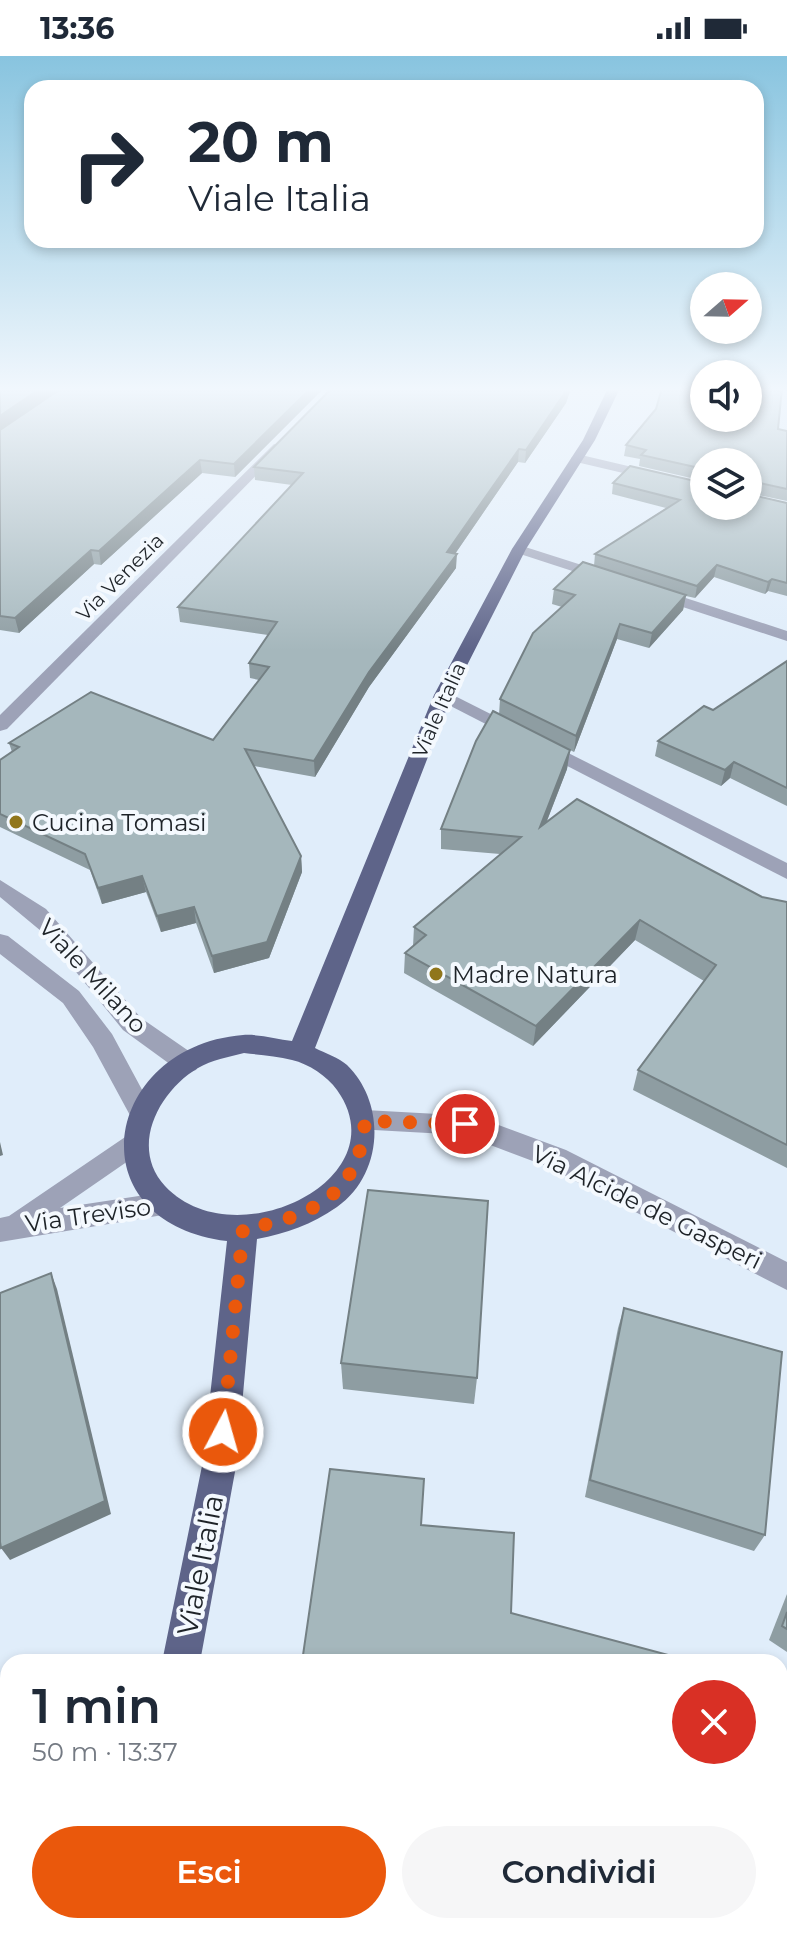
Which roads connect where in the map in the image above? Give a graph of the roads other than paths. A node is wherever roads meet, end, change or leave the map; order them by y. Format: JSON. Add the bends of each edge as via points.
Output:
{"nodes":[{"id":1,"x":249,"y":476,"type":"edge"},
{"id":2,"x":566,"y":476,"type":"edge"},
{"id":3,"x":652,"y":476,"type":"edge"},
{"id":4,"x":690,"y":485,"type":"edge"},
{"id":5,"x":519,"y":549,"type":"junction"},
{"id":6,"x":787,"y":636,"type":"edge"},
{"id":7,"x":443,"y":695,"type":"junction"},
{"id":8,"x":0,"y":725,"type":"edge"},
{"id":9,"x":787,"y":872,"type":"edge"},
{"id":10,"x":0,"y":887,"type":"edge"},
{"id":11,"x":0,"y":942,"type":"edge"},
{"id":12,"x":301,"y":1050,"type":"junction"},
{"id":13,"x":187,"y":1063,"type":"junction"},
{"id":14,"x":141,"y":1112,"type":"junction"},
{"id":15,"x":365,"y":1121,"type":"junction"},
{"id":16,"x":134,"y":1142,"type":"junction"},
{"id":17,"x":165,"y":1204,"type":"junction"},
{"id":18,"x":6,"y":1228,"type":"edge"},
{"id":19,"x":243,"y":1229,"type":"junction"},
{"id":20,"x":787,"y":1277,"type":"edge"},
{"id":21,"x":183,"y":1654,"type":"edge"}],
"edges":[{"from":1,"to":8,"type":"street","name":"Via Venezia"},
{"from":2,"to":5,"type":"main road","name":"Viale Italia"},
{"from":3,"to":4,"type":"street"},
{"from":5,"to":6,"type":"street"},
{"from":5,"to":7,"type":"main road","name":"Viale Italia"},
{"from":7,"to":9,"type":"street"},
{"from":7,"to":12,"type":"main road","name":"Viale Italia"},
{"from":10,"to":13,"type":"street","name":"Viale Milano","via":[[19,897],[133,1025]]},
{"from":11,"to":14,"type":"street","name":"Viale Milano","via":[[71,997],[103,1041]]},
{"from":12,"to":13,"type":"main road","via":[[244,1044]]},
{"from":12,"to":15,"type":"main road","via":[[345,1077]]},
{"from":13,"to":14,"type":"main road","via":[[160,1084]]},
{"from":14,"to":16,"type":"main road"},
{"from":15,"to":19,"type":"main road","via":[[362,1151],[347,1180],[320,1205],[284,1222]]},
{"from":15,"to":20,"type":"street","name":"Via Alcide de Gasperi","via":[[465,1124],[556,1158]]},
{"from":16,"to":17,"type":"main road","via":[[147,1186]]},
{"from":16,"to":18,"type":"street","name":"Via Treviso"},
{"from":17,"to":18,"type":"street","name":"Via Treviso"},
{"from":17,"to":19,"type":"main road","via":[[186,1219]]},
{"from":19,"to":21,"type":"main road","name":"Viale Italia","via":[[220,1461]]}]}
